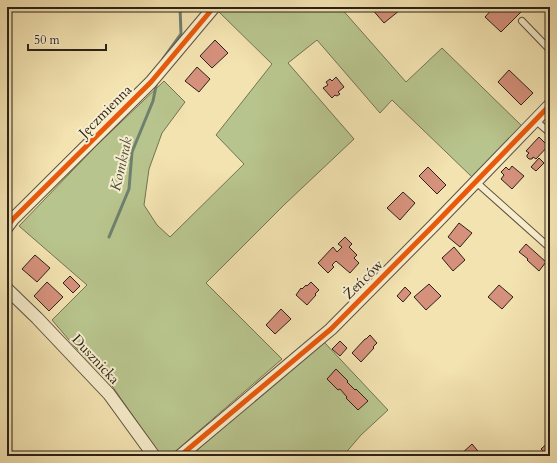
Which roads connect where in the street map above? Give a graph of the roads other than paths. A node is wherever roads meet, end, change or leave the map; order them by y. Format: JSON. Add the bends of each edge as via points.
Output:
{"nodes":[{"id":1,"x":214,"y":7,"type":"edge"},
{"id":2,"x":522,"y":21,"type":"dead end"},
{"id":3,"x":550,"y":50,"type":"edge"},
{"id":4,"x":550,"y":105,"type":"edge"},
{"id":5,"x":536,"y":120,"type":"junction"},
{"id":6,"x":550,"y":133,"type":"edge"},
{"id":7,"x":476,"y":182,"type":"junction"},
{"id":8,"x":7,"y":227,"type":"edge"},
{"id":9,"x":550,"y":248,"type":"edge"},
{"id":10,"x":7,"y":289,"type":"edge"},
{"id":11,"x":154,"y":456,"type":"edge"},
{"id":12,"x":180,"y":456,"type":"edge"}],
"edges":[{"from":1,"to":8,"type":"street","name":"Jęczmienna","via":[[150,82]]},
{"from":2,"to":3,"type":"lane"},
{"from":4,"to":5,"type":"street","name":"Żeńców"},
{"from":5,"to":6,"type":"lane"},
{"from":5,"to":7,"type":"street","name":"Żeńców"},
{"from":7,"to":9,"type":"lane"},
{"from":7,"to":12,"type":"street","name":"Żeńców","via":[[330,329]]},
{"from":10,"to":11,"type":"street","name":"Dusznicka","via":[[109,394]]}]}
